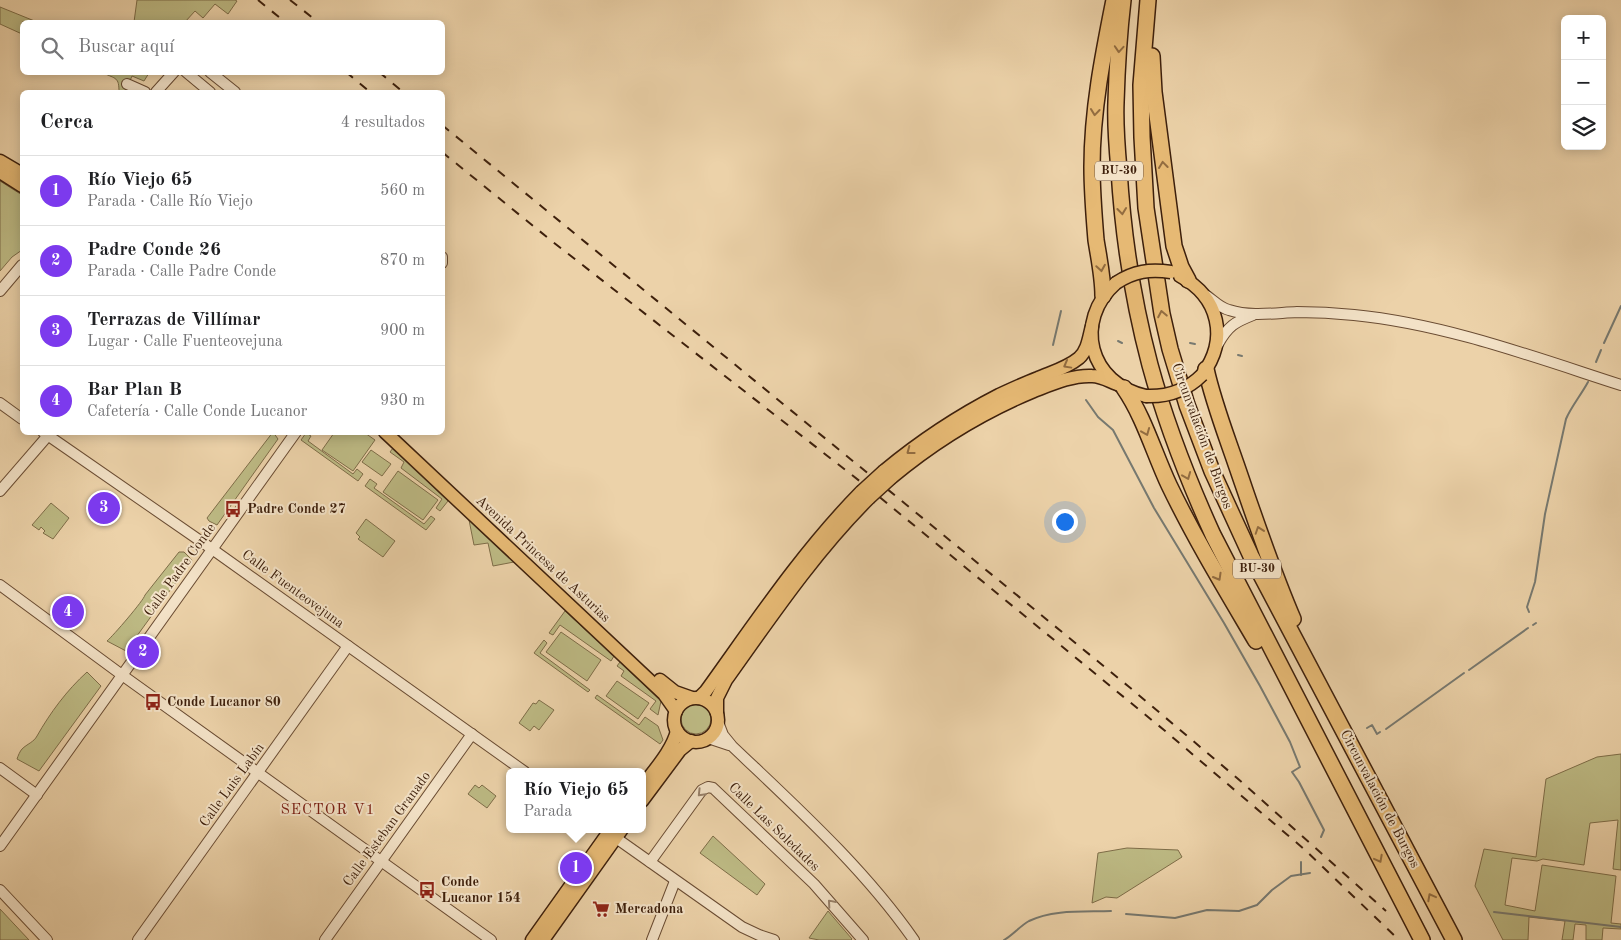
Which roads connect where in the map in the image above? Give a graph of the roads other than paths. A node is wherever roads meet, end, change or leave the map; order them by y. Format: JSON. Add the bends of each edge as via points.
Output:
{"nodes":[{"id":1,"x":1114,"y":0,"type":"edge"},
{"id":2,"x":1123,"y":0,"type":"edge"},
{"id":3,"x":1148,"y":0,"type":"edge"},
{"id":4,"x":1154,"y":0,"type":"edge"},
{"id":5,"x":161,"y":75,"type":"edge"},
{"id":6,"x":171,"y":75,"type":"edge"},
{"id":7,"x":190,"y":75,"type":"edge"},
{"id":8,"x":214,"y":75,"type":"edge"},
{"id":9,"x":127,"y":84,"type":"dead end"},
{"id":10,"x":142,"y":90,"type":"edge"},
{"id":11,"x":149,"y":90,"type":"edge"},
{"id":12,"x":158,"y":90,"type":"edge"},
{"id":13,"x":208,"y":90,"type":"edge"},
{"id":14,"x":232,"y":90,"type":"edge"},
{"id":15,"x":0,"y":161,"type":"edge"},
{"id":16,"x":0,"y":172,"type":"edge"},
{"id":17,"x":20,"y":173,"type":"edge"},
{"id":18,"x":20,"y":185,"type":"edge"},
{"id":19,"x":20,"y":267,"type":"edge"},
{"id":20,"x":1192,"y":283,"type":"junction"},
{"id":21,"x":0,"y":291,"type":"edge"},
{"id":22,"x":1103,"y":296,"type":"junction"},
{"id":23,"x":1254,"y":314,"type":"junction"},
{"id":24,"x":1092,"y":326,"type":"junction"},
{"id":25,"x":1215,"y":350,"type":"junction"},
{"id":26,"x":1204,"y":372,"type":"junction"},
{"id":27,"x":1621,"y":385,"type":"edge"},
{"id":28,"x":1121,"y":386,"type":"junction"},
{"id":29,"x":0,"y":403,"type":"edge"},
{"id":30,"x":20,"y":418,"type":"edge"},
{"id":31,"x":46,"y":435,"type":"edge"},
{"id":32,"x":48,"y":435,"type":"edge"},
{"id":33,"x":293,"y":435,"type":"edge"},
{"id":34,"x":388,"y":435,"type":"edge"},
{"id":35,"x":400,"y":435,"type":"edge"},
{"id":36,"x":887,"y":475,"type":"junction"},
{"id":37,"x":0,"y":491,"type":"edge"},
{"id":38,"x":865,"y":495,"type":"junction"},
{"id":39,"x":212,"y":549,"type":"junction"},
{"id":40,"x":0,"y":585,"type":"edge"},
{"id":41,"x":348,"y":646,"type":"junction"},
{"id":42,"x":122,"y":675,"type":"junction"},
{"id":43,"x":696,"y":698,"type":"junction"},
{"id":44,"x":676,"y":711,"type":"junction"},
{"id":45,"x":718,"y":717,"type":"junction"},
{"id":46,"x":677,"y":731,"type":"junction"},
{"id":47,"x":472,"y":734,"type":"junction"},
{"id":48,"x":708,"y":738,"type":"junction"},
{"id":49,"x":691,"y":741,"type":"junction"},
{"id":50,"x":732,"y":746,"type":"junction"},
{"id":51,"x":1363,"y":767,"type":"junction"},
{"id":52,"x":0,"y":768,"type":"edge"},
{"id":53,"x":519,"y":768,"type":"edge"},
{"id":54,"x":258,"y":772,"type":"junction"},
{"id":55,"x":646,"y":782,"type":"edge"},
{"id":56,"x":37,"y":795,"type":"junction"},
{"id":57,"x":646,"y":796,"type":"edge"},
{"id":58,"x":1356,"y":815,"type":"junction"},
{"id":59,"x":612,"y":833,"type":"edge"},
{"id":60,"x":612,"y":833,"type":"edge"},
{"id":61,"x":614,"y":833,"type":"edge"},
{"id":62,"x":0,"y":846,"type":"edge"},
{"id":63,"x":381,"y":861,"type":"junction"},
{"id":64,"x":650,"y":862,"type":"junction"},
{"id":65,"x":676,"y":881,"type":"junction"},
{"id":66,"x":0,"y":890,"type":"edge"},
{"id":67,"x":47,"y":940,"type":"edge"},
{"id":68,"x":138,"y":940,"type":"edge"},
{"id":69,"x":325,"y":940,"type":"edge"},
{"id":70,"x":491,"y":940,"type":"edge"},
{"id":71,"x":532,"y":940,"type":"edge"},
{"id":72,"x":544,"y":940,"type":"edge"},
{"id":73,"x":652,"y":940,"type":"edge"},
{"id":74,"x":774,"y":940,"type":"edge"},
{"id":75,"x":863,"y":940,"type":"edge"},
{"id":76,"x":914,"y":940,"type":"edge"},
{"id":77,"x":1422,"y":940,"type":"edge"},
{"id":78,"x":1454,"y":940,"type":"edge"}],
"edges":[{"from":1,"to":22,"type":"highway","one_way":true,"via":[[1100,76],[1093,143],[1096,240]]},
{"from":2,"to":58,"type":"highway","name":"Circunvalación de Burgos","number":"BU-30","one_way":true,"via":[[1116,104],[1120,188],[1129,264],[1150,365],[1178,452],[1213,535]]},
{"from":51,"to":3,"type":"highway","name":"Circunvalación de Burgos","number":"BU-30","one_way":true,"via":[[1234,522],[1190,413],[1170,349],[1151,247],[1144,177],[1141,85]]},
{"from":20,"to":4,"type":"highway","one_way":true,"via":[[1181,267],[1174,246],[1157,121],[1152,59]]},
{"from":5,"to":11,"type":"street"},
{"from":6,"to":12,"type":"street"},
{"from":7,"to":13,"type":"street"},
{"from":8,"to":14,"type":"street"},
{"from":9,"to":10,"type":"street"},
{"from":15,"to":17,"type":"main road"},
{"from":16,"to":18,"type":"main road"},
{"from":19,"to":21,"type":"street"},
{"from":20,"to":22,"type":"main road","bridge":true,"via":[[1171,272],[1142,271],[1116,283]]},
{"from":20,"to":23,"type":"street","via":[[1223,308]]},
{"from":20,"to":25,"type":"main road","via":[[1209,302],[1216,321]]},
{"from":22,"to":24,"type":"main road"},
{"from":23,"to":25,"type":"street","via":[[1229,327]]},
{"from":23,"to":27,"type":"street","via":[[1305,312],[1395,321],[1493,345]]},
{"from":24,"to":28,"type":"main road","via":[[1093,348],[1098,362],[1106,374]]},
{"from":24,"to":36,"type":"main road","one_way":true,"via":[[1083,354],[1078,358],[959,417],[910,450]]},
{"from":25,"to":26,"type":"main road"},
{"from":26,"to":28,"type":"main road","bridge":true,"via":[[1190,385],[1161,396],[1146,396]]},
{"from":51,"to":26,"type":"highway","one_way":true,"via":[[1278,584]]},
{"from":28,"to":36,"type":"main road","via":[[1098,376],[1083,376],[1033,391],[988,412]]},
{"from":28,"to":58,"type":"highway","one_way":true,"via":[[1134,404],[1169,484],[1206,556]]},
{"from":29,"to":30,"type":"street"},
{"from":31,"to":37,"type":"street"},
{"from":32,"to":39,"type":"street","name":"Calle Fuenteovejuna"},
{"from":33,"to":39,"type":"street","name":"Calle Padre Conde"},
{"from":34,"to":44,"type":"main road","name":"Avenida Princesa de Asturias","via":[[660,690]]},
{"from":35,"to":43,"type":"main road","name":"Avenida Princesa de Asturias","via":[[670,688],[680,695]]},
{"from":36,"to":38,"type":"main road","bridge":true},
{"from":38,"to":43,"type":"main road","via":[[839,514],[817,540],[706,691]]},
{"from":38,"to":45,"type":"main road","via":[[726,680],[717,698]]},
{"from":39,"to":41,"type":"street","name":"Calle Fuenteovejuna"},
{"from":39,"to":42,"type":"street","name":"Calle Padre Conde"},
{"from":40,"to":42,"type":"street"},
{"from":41,"to":47,"type":"street","name":"Calle Fuenteovejuna"},
{"from":41,"to":54,"type":"street","name":"Calle Luis Labín"},
{"from":42,"to":54,"type":"street"},
{"from":42,"to":56,"type":"street","name":"Calle Padre Conde"},
{"from":43,"to":44,"type":"main road","via":[[684,702]]},
{"from":43,"to":45,"type":"main road","via":[[711,703]]},
{"from":44,"to":46,"type":"main road"},
{"from":45,"to":48,"type":"main road","via":[[714,732]]},
{"from":45,"to":50,"type":"street","via":[[723,735]]},
{"from":46,"to":49,"type":"main road"},
{"from":46,"to":55,"type":"main road","via":[[674,742]]},
{"from":47,"to":53,"type":"street","name":"Calle Fuenteovejuna"},
{"from":47,"to":63,"type":"street","name":"Calle Esteban Granado"},
{"from":48,"to":49,"type":"main road"},
{"from":48,"to":50,"type":"street"},
{"from":49,"to":57,"type":"main road","via":[[680,750]]},
{"from":50,"to":76,"type":"street","via":[[849,860]]},
{"from":78,"to":51,"type":"highway","name":"Circunvalación de Burgos","number":"BU-30","one_way":true},
{"from":52,"to":56,"type":"street"},
{"from":54,"to":63,"type":"street"},
{"from":54,"to":68,"type":"street","name":"Calle Luis Labín"},
{"from":56,"to":62,"type":"street","name":"Calle Padre Conde"},
{"from":58,"to":77,"type":"highway","name":"Circunvalación de Burgos","number":"BU-30","one_way":true},
{"from":59,"to":71,"type":"main road"},
{"from":60,"to":72,"type":"main road"},
{"from":61,"to":64,"type":"street"},
{"from":63,"to":69,"type":"street","name":"Calle Esteban Granado"},
{"from":63,"to":70,"type":"street"},
{"from":64,"to":65,"type":"street"},
{"from":75,"to":64,"type":"street","name":"Calle Las Soledades","one_way":true,"via":[[814,884],[713,788],[702,790]]},
{"from":65,"to":73,"type":"street"},
{"from":65,"to":74,"type":"street","via":[[742,927]]},
{"from":66,"to":67,"type":"street"}]}
